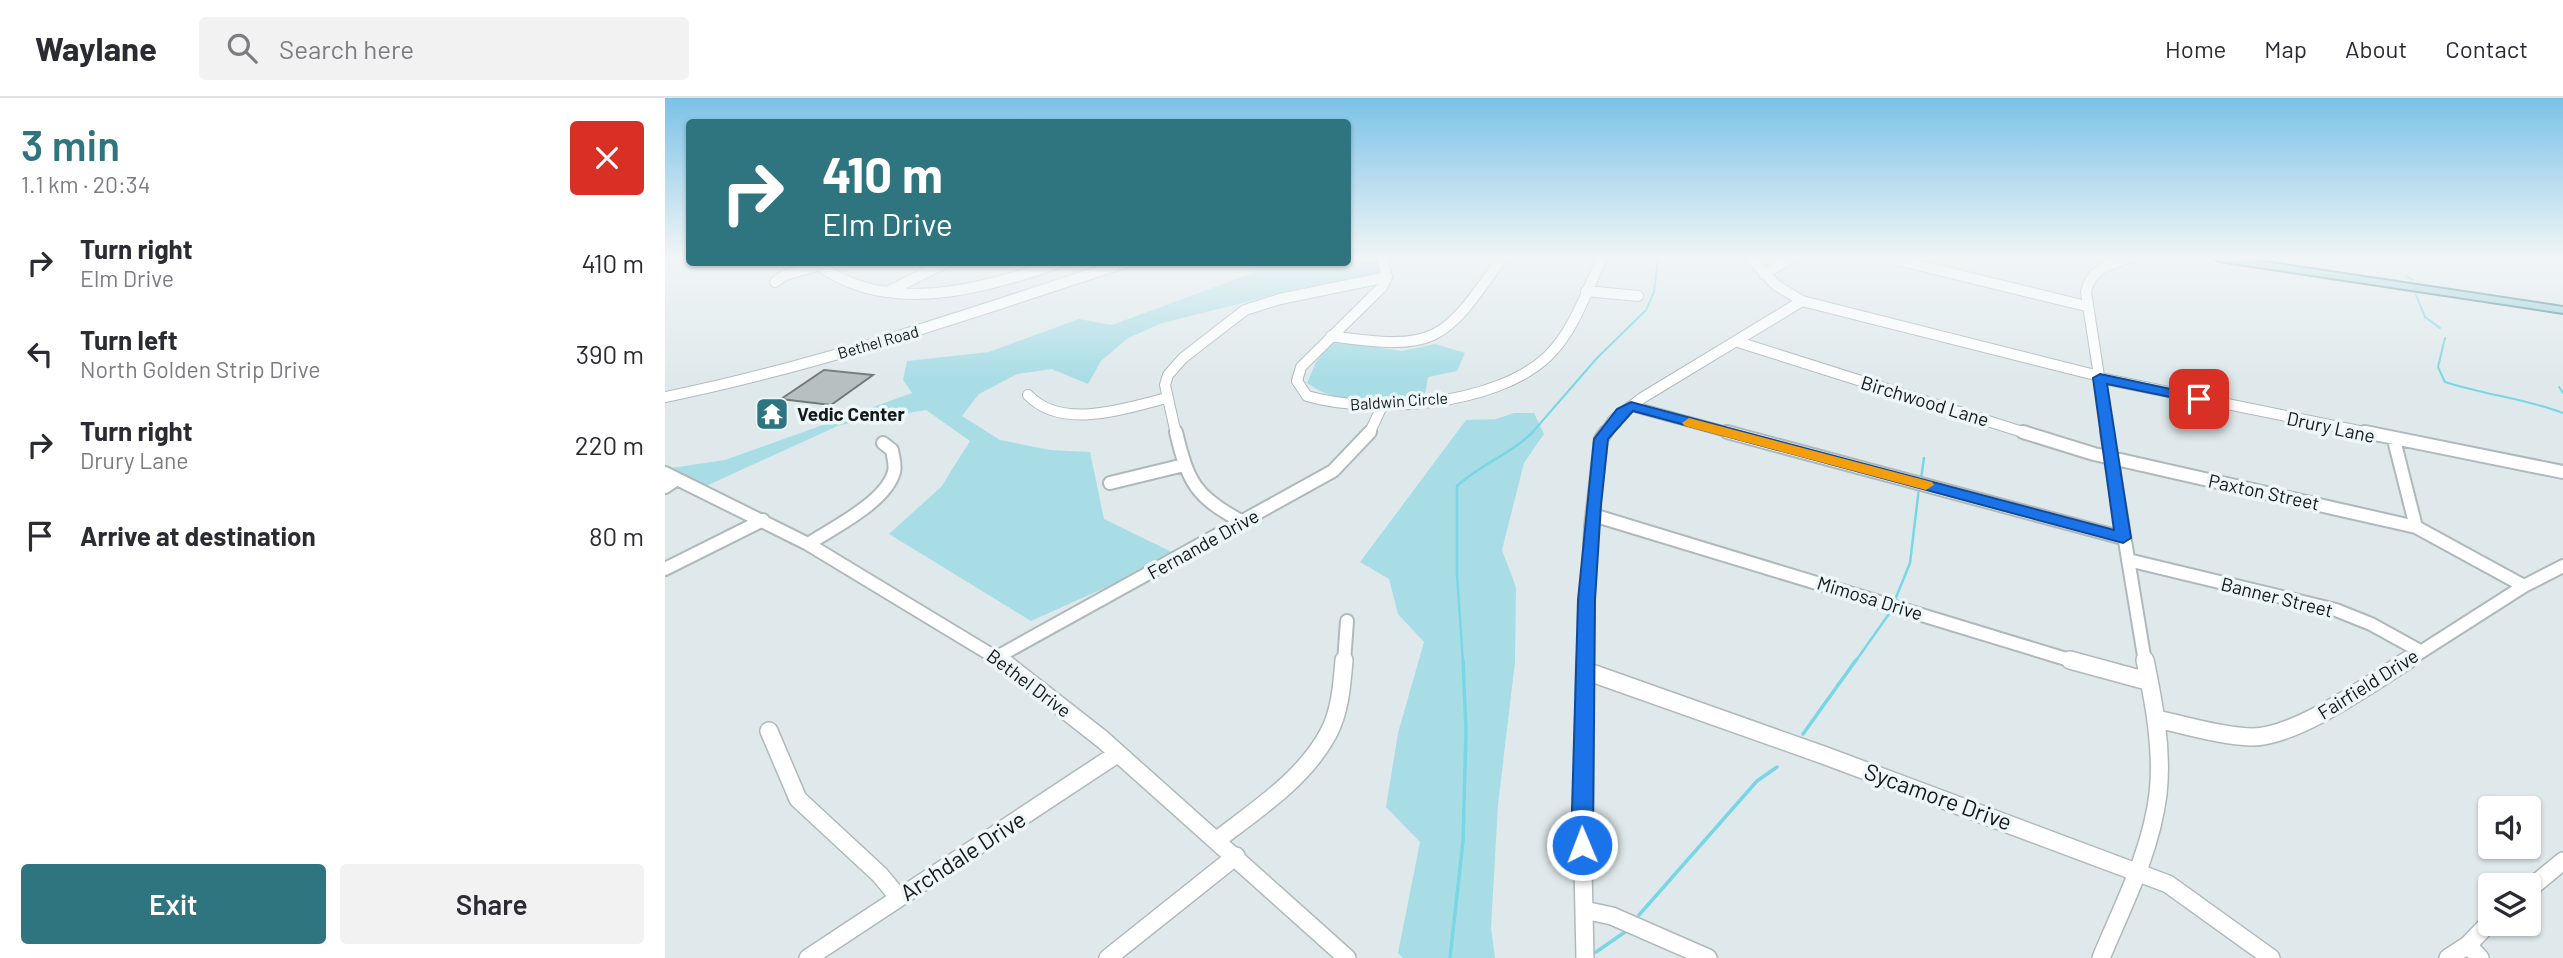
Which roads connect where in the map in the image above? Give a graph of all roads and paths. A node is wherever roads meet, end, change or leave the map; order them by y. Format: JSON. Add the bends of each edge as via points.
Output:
{"nodes":[{"id":1,"x":1021,"y":298,"type":"edge"},
{"id":2,"x":1284,"y":298,"type":"edge"},
{"id":3,"x":1370,"y":298,"type":"edge"},
{"id":4,"x":1474,"y":298,"type":"edge"},
{"id":5,"x":1582,"y":298,"type":"edge"},
{"id":6,"x":1797,"y":298,"type":"edge"},
{"id":7,"x":2054,"y":298,"type":"edge"},
{"id":8,"x":2085,"y":298,"type":"edge"},
{"id":9,"x":2484,"y":298,"type":"edge"},
{"id":10,"x":1802,"y":301,"type":"junction"},
{"id":11,"x":2086,"y":306,"type":"junction"},
{"id":12,"x":2563,"y":310,"type":"edge"},
{"id":13,"x":1331,"y":336,"type":"junction"},
{"id":14,"x":1738,"y":342,"type":"junction"},
{"id":15,"x":2099,"y":377,"type":"junction"},
{"id":16,"x":1028,"y":395,"type":"dead end"},
{"id":17,"x":665,"y":397,"type":"edge"},
{"id":18,"x":1167,"y":398,"type":"junction"},
{"id":19,"x":1383,"y":404,"type":"junction"},
{"id":20,"x":1631,"y":406,"type":"junction"},
{"id":21,"x":2394,"y":440,"type":"junction"},
{"id":22,"x":883,"y":443,"type":"dead end"},
{"id":23,"x":2112,"y":459,"type":"junction"},
{"id":24,"x":1184,"y":465,"type":"junction"},
{"id":25,"x":2563,"y":472,"type":"edge"},
{"id":26,"x":669,"y":480,"type":"edge"},
{"id":27,"x":1110,"y":483,"type":"dead end"},
{"id":28,"x":1593,"y":515,"type":"junction"},
{"id":29,"x":763,"y":520,"type":"junction"},
{"id":30,"x":1243,"y":522,"type":"junction"},
{"id":31,"x":2416,"y":527,"type":"junction"},
{"id":32,"x":2123,"y":538,"type":"junction"},
{"id":33,"x":808,"y":544,"type":"junction"},
{"id":34,"x":2127,"y":560,"type":"junction"},
{"id":35,"x":2563,"y":566,"type":"edge"},
{"id":36,"x":665,"y":569,"type":"edge"},
{"id":37,"x":2524,"y":586,"type":"junction"},
{"id":38,"x":1347,"y":621,"type":"dead end"},
{"id":39,"x":2420,"y":651,"type":"junction"},
{"id":40,"x":997,"y":657,"type":"junction"},
{"id":41,"x":1586,"y":671,"type":"junction"},
{"id":42,"x":2147,"y":681,"type":"junction"},
{"id":43,"x":2156,"y":719,"type":"junction"},
{"id":44,"x":769,"y":731,"type":"dead end"},
{"id":45,"x":1117,"y":754,"type":"junction"},
{"id":46,"x":1217,"y":840,"type":"junction"},
{"id":47,"x":1235,"y":856,"type":"junction"},
{"id":48,"x":2563,"y":861,"type":"edge"},
{"id":49,"x":2135,"y":872,"type":"junction"},
{"id":50,"x":2541,"y":880,"type":"edge"},
{"id":51,"x":899,"y":898,"type":"junction"},
{"id":52,"x":1584,"y":910,"type":"junction"},
{"id":53,"x":2483,"y":936,"type":"edge"},
{"id":54,"x":2474,"y":952,"type":"edge"},
{"id":55,"x":808,"y":958,"type":"edge"},
{"id":56,"x":1108,"y":958,"type":"edge"},
{"id":57,"x":1347,"y":958,"type":"edge"},
{"id":58,"x":1585,"y":958,"type":"edge"},
{"id":59,"x":1708,"y":958,"type":"edge"},
{"id":60,"x":2101,"y":958,"type":"edge"},
{"id":61,"x":2271,"y":958,"type":"edge"},
{"id":62,"x":2448,"y":958,"type":"edge"}],
"edges":[{"from":1,"to":17,"type":"street","name":"Bethel Road","via":[[729,384]]},
{"from":2,"to":18,"type":"street","via":[[1245,310],[1175,366],[1166,382]]},
{"from":3,"to":13,"type":"street","name":"Baldwin Circle"},
{"from":4,"to":13,"type":"street","via":[[1460,319],[1420,342],[1398,345]]},
{"from":5,"to":19,"type":"street","name":"Baldwin Circle","via":[[1553,350],[1525,374],[1470,394]]},
{"from":6,"to":10,"type":"street","name":"Drury Lane"},
{"from":7,"to":11,"type":"street"},
{"from":8,"to":11,"type":"street"},
{"from":9,"to":12,"type":"main road"},
{"from":10,"to":14,"type":"street"},
{"from":10,"to":15,"type":"street","name":"Drury Lane"},
{"from":11,"to":15,"type":"street"},
{"from":13,"to":19,"type":"street","name":"Baldwin Circle","via":[[1301,367],[1297,379],[1302,392],[1330,403]]},
{"from":14,"to":20,"type":"street"},
{"from":14,"to":23,"type":"street","name":"Birchwood Lane"},
{"from":15,"to":21,"type":"street","name":"Drury Lane"},
{"from":15,"to":23,"type":"street"},
{"from":16,"to":18,"type":"street","via":[[1042,410],[1072,413]]},
{"from":18,"to":24,"type":"street"},
{"from":19,"to":30,"type":"street","name":"Fernande Drive","via":[[1366,436],[1344,462]]},
{"from":20,"to":28,"type":"street","via":[[1613,420],[1601,439]]},
{"from":20,"to":32,"type":"street"},
{"from":21,"to":25,"type":"street","name":"Drury Lane"},
{"from":21,"to":31,"type":"street"},
{"from":22,"to":33,"type":"street","via":[[892,450],[890,481],[865,506]]},
{"from":23,"to":31,"type":"street","name":"Paxton Street"},
{"from":23,"to":32,"type":"street"},
{"from":24,"to":27,"type":"street"},
{"from":24,"to":30,"type":"street","via":[[1196,488]]},
{"from":26,"to":29,"type":"street","name":"Bethel Drive"},
{"from":28,"to":41,"type":"street"},
{"from":28,"to":42,"type":"street","name":"Mimosa Drive"},
{"from":29,"to":33,"type":"street","name":"Bethel Drive"},
{"from":29,"to":36,"type":"street"},
{"from":30,"to":40,"type":"street","name":"Fernande Drive"},
{"from":31,"to":37,"type":"street","name":"Paxton Street"},
{"from":32,"to":34,"type":"street"},
{"from":33,"to":40,"type":"street","name":"Bethel Drive"},
{"from":34,"to":39,"type":"street","name":"Banner Street","via":[[2336,610]]},
{"from":34,"to":42,"type":"street"},
{"from":35,"to":37,"type":"street","name":"Fairfield Drive"},
{"from":37,"to":39,"type":"street","name":"Fairfield Drive"},
{"from":38,"to":46,"type":"street","via":[[1338,705],[1325,738],[1294,775]]},
{"from":39,"to":43,"type":"street","name":"Fairfield Drive","via":[[2279,734],[2238,736]]},
{"from":40,"to":45,"type":"street","name":"Bethel Drive"},
{"from":41,"to":49,"type":"street","name":"Sycamore Drive"},
{"from":41,"to":52,"type":"street"},
{"from":42,"to":43,"type":"street"},
{"from":43,"to":49,"type":"street","via":[[2158,794]]},
{"from":44,"to":51,"type":"street","via":[[798,799]]},
{"from":45,"to":46,"type":"street","name":"Bethel Drive"},
{"from":45,"to":51,"type":"street","name":"Archdale Drive"},
{"from":46,"to":47,"type":"street","name":"Bethel Drive"},
{"from":47,"to":56,"type":"street"},
{"from":47,"to":57,"type":"street","name":"Bethel Drive"},
{"from":48,"to":50,"type":"street"},
{"from":49,"to":60,"type":"street"},
{"from":49,"to":61,"type":"street","name":"Sycamore Drive","via":[[2168,884]]},
{"from":51,"to":55,"type":"street","name":"Archdale Drive"},
{"from":52,"to":58,"type":"street"},
{"from":52,"to":59,"type":"street","via":[[1612,916]]},
{"from":53,"to":54,"type":"street"},
{"from":54,"to":62,"type":"street"}]}
